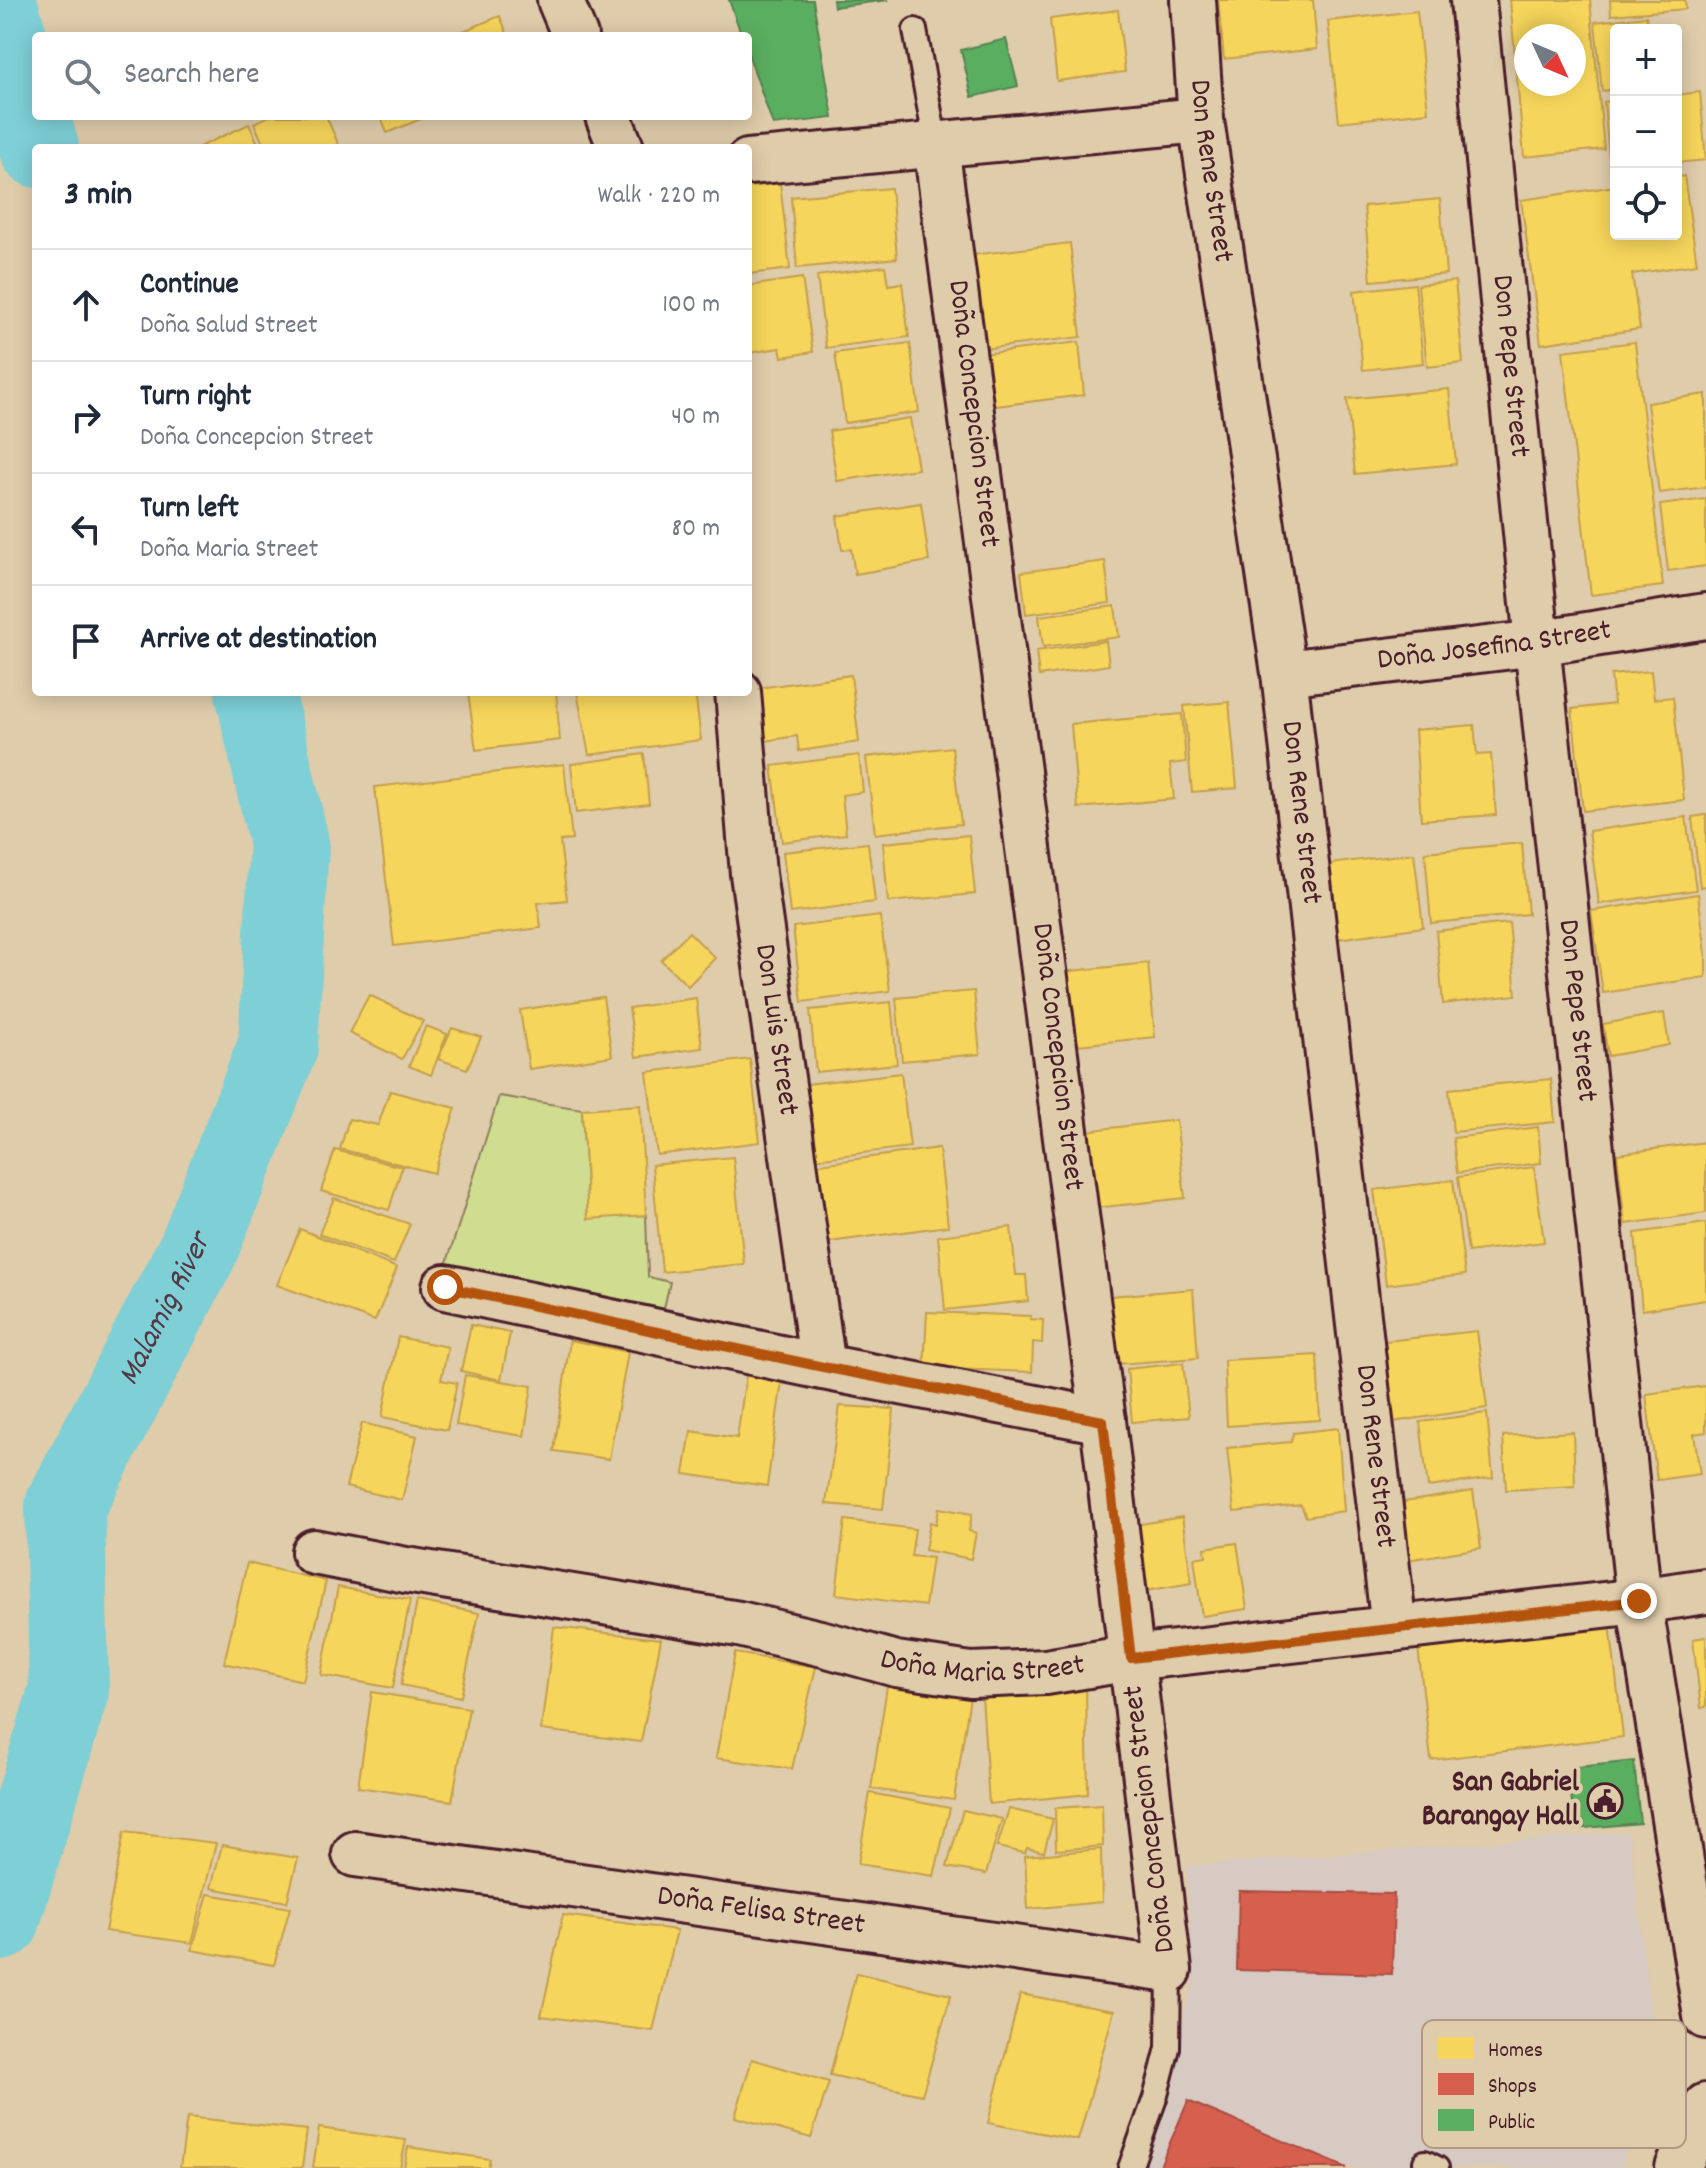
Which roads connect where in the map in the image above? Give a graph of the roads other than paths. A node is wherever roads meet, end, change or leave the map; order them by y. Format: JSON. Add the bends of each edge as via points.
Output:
{"nodes":[{"id":1,"x":560,"y":0,"type":"edge"},
{"id":2,"x":1193,"y":0,"type":"edge"},
{"id":3,"x":1473,"y":0,"type":"edge"},
{"id":4,"x":915,"y":30,"type":"dead end"},
{"id":5,"x":573,"y":32,"type":"edge"},
{"id":6,"x":610,"y":120,"type":"edge"},
{"id":7,"x":1201,"y":120,"type":"junction"},
{"id":8,"x":619,"y":144,"type":"edge"},
{"id":9,"x":936,"y":145,"type":"junction"},
{"id":10,"x":752,"y":162,"type":"edge"},
{"id":11,"x":1706,"y":616,"type":"edge"},
{"id":12,"x":1537,"y":643,"type":"junction"},
{"id":13,"x":1284,"y":673,"type":"junction"},
{"id":14,"x":738,"y":696,"type":"edge"},
{"id":15,"x":445,"y":1287,"type":"dead end"},
{"id":16,"x":823,"y":1367,"type":"junction"},
{"id":17,"x":1103,"y":1421,"type":"junction"},
{"id":18,"x":314,"y":1552,"type":"dead end"},
{"id":19,"x":1706,"y":1591,"type":"edge"},
{"id":20,"x":1639,"y":1601,"type":"junction"},
{"id":21,"x":1394,"y":1629,"type":"junction"},
{"id":22,"x":1131,"y":1658,"type":"junction"},
{"id":23,"x":355,"y":1854,"type":"dead end"},
{"id":24,"x":1169,"y":1970,"type":"junction"},
{"id":25,"x":1706,"y":2016,"type":"edge"},
{"id":26,"x":1706,"y":2106,"type":"edge"},
{"id":27,"x":1130,"y":2168,"type":"edge"},
{"id":28,"x":1678,"y":2168,"type":"edge"}],
"edges":[{"from":1,"to":5,"type":"street"},
{"from":2,"to":7,"type":"street","name":"Don Rene Street"},
{"from":3,"to":12,"type":"street","name":"Don Pepe Street"},
{"from":4,"to":9,"type":"lane"},
{"from":6,"to":8,"type":"street"},
{"from":7,"to":9,"type":"street"},
{"from":7,"to":13,"type":"street","name":"Don Rene Street"},
{"from":9,"to":10,"type":"street"},
{"from":9,"to":17,"type":"street","name":"Doña Concepcion Street"},
{"from":11,"to":12,"type":"street","name":"Doña Josefina Street"},
{"from":12,"to":13,"type":"street","name":"Doña Josefina Street"},
{"from":12,"to":20,"type":"street","name":"Don Pepe Street"},
{"from":13,"to":21,"type":"street","name":"Don Rene Street"},
{"from":14,"to":16,"type":"street","name":"Don Luis Street","via":[[753,874]]},
{"from":15,"to":16,"type":"street"},
{"from":16,"to":17,"type":"street"},
{"from":17,"to":22,"type":"street","name":"Doña Concepcion Street"},
{"from":18,"to":22,"type":"street","name":"Doña Maria Street","via":[[739,1624],[896,1664],[971,1675],[1046,1672]]},
{"from":19,"to":20,"type":"street","name":"Doña Maria Street"},
{"from":20,"to":21,"type":"street","name":"Doña Maria Street"},
{"from":20,"to":25,"type":"street","name":"Don Pepe Street"},
{"from":21,"to":22,"type":"street","name":"Doña Maria Street"},
{"from":22,"to":24,"type":"street","name":"Doña Concepcion Street"},
{"from":23,"to":24,"type":"street","name":"Doña Felisa Street"},
{"from":24,"to":27,"type":"lane","via":[[1168,2048]]},
{"from":26,"to":28,"type":"street"}]}
